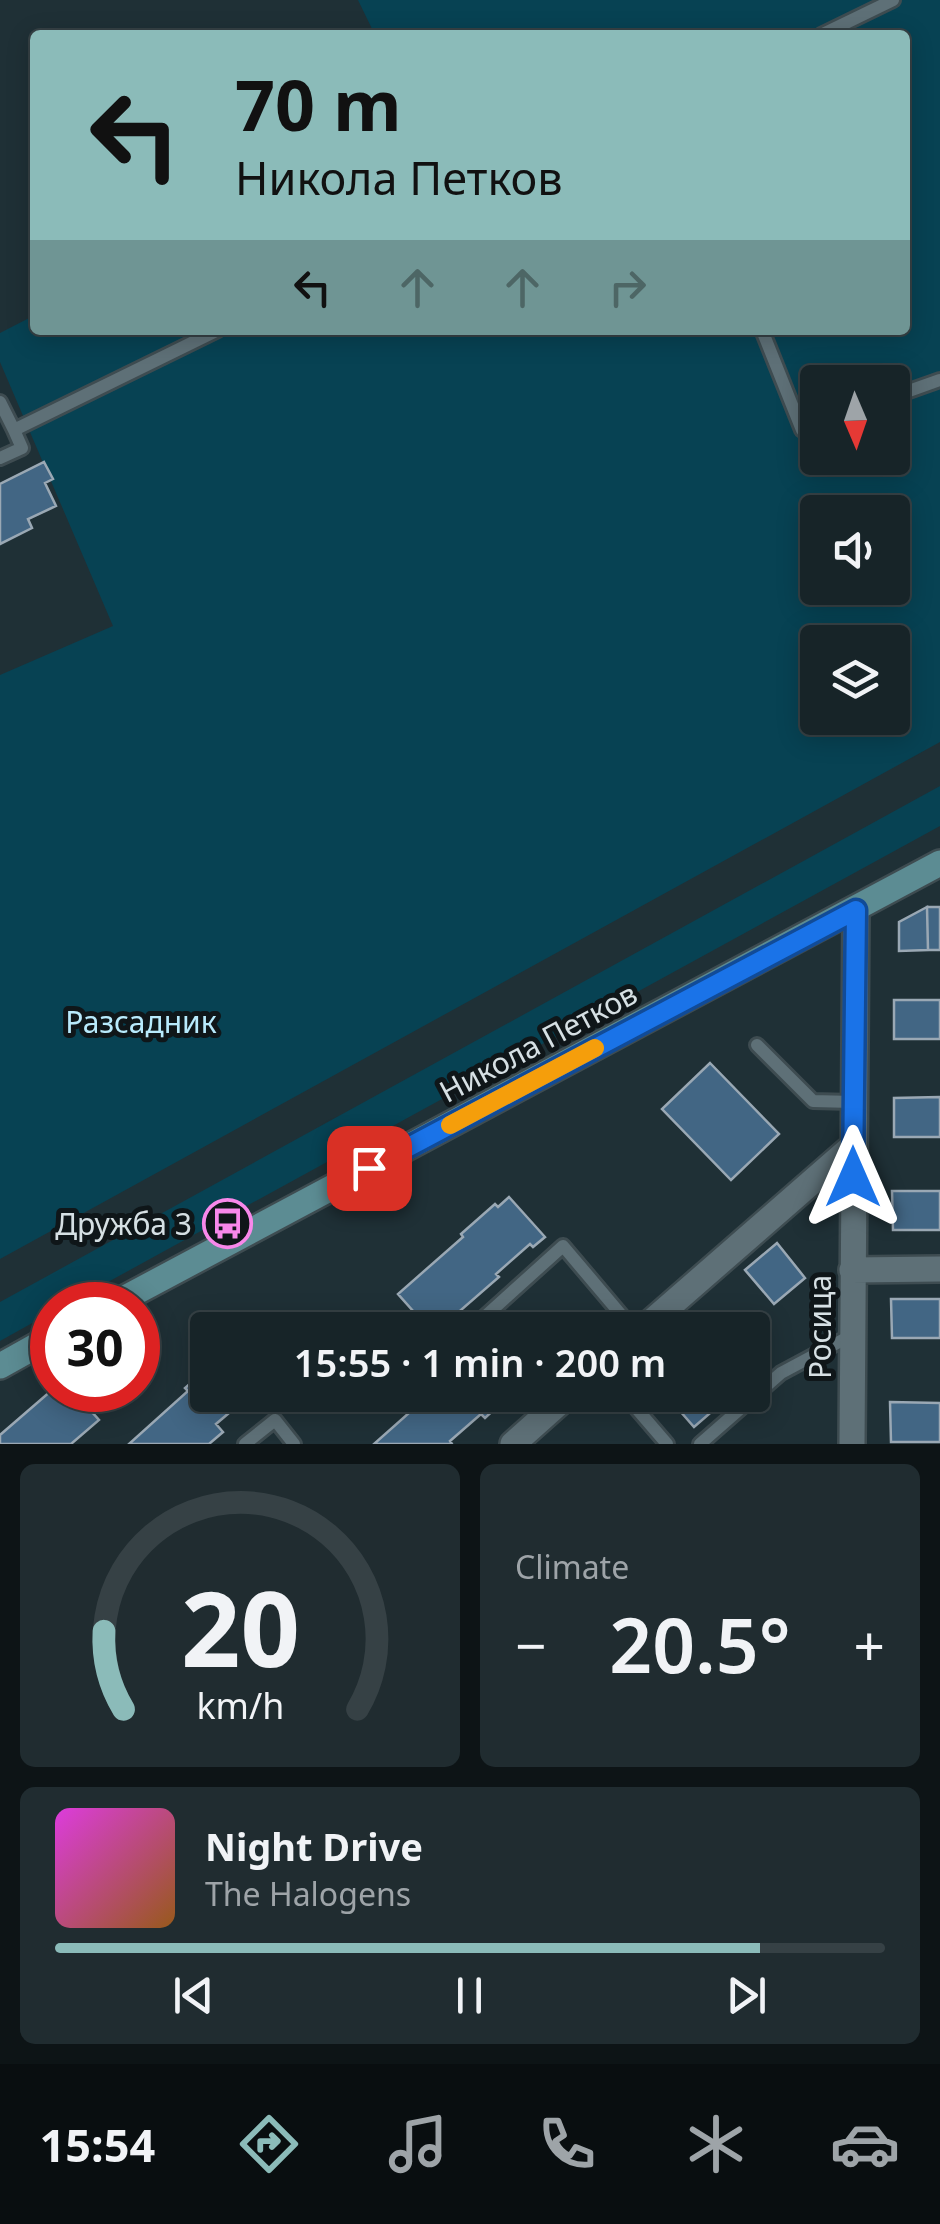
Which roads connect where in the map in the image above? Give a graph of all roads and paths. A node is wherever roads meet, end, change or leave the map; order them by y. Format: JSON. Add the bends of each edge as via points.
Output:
{"nodes":[{"id":1,"x":893,"y":0,"type":"edge"},
{"id":2,"x":831,"y":30,"type":"edge"},
{"id":3,"x":208,"y":335,"type":"edge"},
{"id":4,"x":764,"y":335,"type":"edge"},
{"id":5,"x":940,"y":380,"type":"edge"},
{"id":6,"x":910,"y":391,"type":"edge"},
{"id":7,"x":0,"y":402,"type":"edge"},
{"id":8,"x":800,"y":425,"type":"edge"},
{"id":9,"x":14,"y":430,"type":"junction"},
{"id":10,"x":0,"y":458,"type":"edge"},
{"id":11,"x":940,"y":863,"type":"edge"},
{"id":12,"x":856,"y":910,"type":"junction"},
{"id":13,"x":757,"y":1045,"type":"dead end"},
{"id":14,"x":854,"y":1102,"type":"junction"},
{"id":15,"x":853,"y":1146,"type":"junction"},
{"id":16,"x":940,"y":1269,"type":"edge"},
{"id":17,"x":852,"y":1270,"type":"junction"},
{"id":18,"x":155,"y":1282,"type":"edge"},
{"id":19,"x":490,"y":1312,"type":"edge"},
{"id":20,"x":619,"y":1312,"type":"edge"},
{"id":21,"x":663,"y":1312,"type":"edge"},
{"id":22,"x":852,"y":1335,"type":"junction"},
{"id":23,"x":30,"y":1349,"type":"edge"},
{"id":24,"x":0,"y":1366,"type":"edge"},
{"id":25,"x":549,"y":1412,"type":"edge"},
{"id":26,"x":639,"y":1412,"type":"edge"},
{"id":27,"x":848,"y":1441,"type":"edge"},
{"id":28,"x":244,"y":1444,"type":"edge"},
{"id":29,"x":294,"y":1444,"type":"edge"},
{"id":30,"x":513,"y":1444,"type":"edge"},
{"id":31,"x":667,"y":1444,"type":"edge"},
{"id":32,"x":700,"y":1444,"type":"edge"}],
"edges":[{"from":1,"to":2,"type":"lane"},
{"from":3,"to":9,"type":"lane"},
{"from":4,"to":8,"type":"lane"},
{"from":5,"to":6,"type":"lane"},
{"from":7,"to":9,"type":"lane"},
{"from":9,"to":10,"type":"lane","via":[[22,448]]},
{"from":11,"to":12,"type":"street","name":"Никола Петков"},
{"from":12,"to":14,"type":"street","name":"Росица"},
{"from":12,"to":18,"type":"street","name":"Никола Петков"},
{"from":13,"to":14,"type":"lane","via":[[814,1101]]},
{"from":14,"to":15,"type":"street","name":"Росица"},
{"from":15,"to":17,"type":"street","name":"Росица"},
{"from":15,"to":21,"type":"street"},
{"from":16,"to":17,"type":"street"},
{"from":17,"to":22,"type":"street","name":"Росица"},
{"from":19,"to":20,"type":"lane","via":[[563,1246]]},
{"from":22,"to":27,"type":"street","name":"Росица"},
{"from":22,"to":32,"type":"lane","via":[[782,1373]]},
{"from":23,"to":24,"type":"street"},
{"from":25,"to":30,"type":"street"},
{"from":26,"to":31,"type":"lane"},
{"from":28,"to":29,"type":"lane","via":[[274,1420]]}]}
